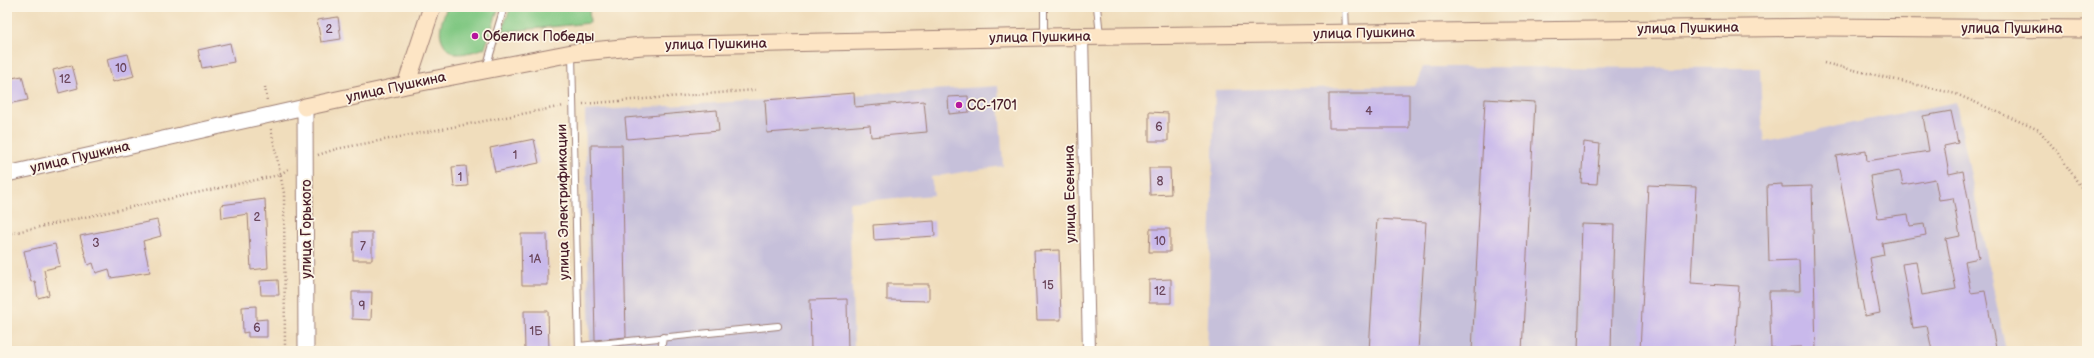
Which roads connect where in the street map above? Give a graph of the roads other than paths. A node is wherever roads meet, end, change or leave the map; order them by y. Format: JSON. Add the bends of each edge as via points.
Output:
{"nodes":[{"id":1,"x":432,"y":7,"type":"edge"},
{"id":2,"x":504,"y":7,"type":"edge"},
{"id":3,"x":1044,"y":7,"type":"edge"},
{"id":4,"x":1097,"y":7,"type":"edge"},
{"id":5,"x":1345,"y":7,"type":"edge"},
{"id":6,"x":2087,"y":29,"type":"edge"},
{"id":7,"x":1346,"y":33,"type":"junction"},
{"id":8,"x":1082,"y":36,"type":"junction"},
{"id":9,"x":1100,"y":36,"type":"junction"},
{"id":10,"x":1044,"y":37,"type":"junction"},
{"id":11,"x":572,"y":53,"type":"junction"},
{"id":12,"x":486,"y":69,"type":"junction"},
{"id":13,"x":406,"y":85,"type":"junction"},
{"id":14,"x":305,"y":107,"type":"junction"},
{"id":15,"x":7,"y":174,"type":"edge"},
{"id":16,"x":778,"y":326,"type":"dead end"},
{"id":17,"x":663,"y":337,"type":"junction"},
{"id":18,"x":579,"y":348,"type":"edge"},
{"id":19,"x":306,"y":351,"type":"edge"},
{"id":20,"x":661,"y":351,"type":"edge"},
{"id":21,"x":1089,"y":351,"type":"edge"}],
"edges":[{"from":1,"to":13,"type":"main road"},
{"from":2,"to":12,"type":"lane"},
{"from":3,"to":10,"type":"lane"},
{"from":4,"to":9,"type":"lane"},
{"from":5,"to":7,"type":"lane"},
{"from":6,"to":7,"type":"main road","name":"улица Пушкина","via":[[1826,27]]},
{"from":7,"to":9,"type":"main road","name":"улица Пушкина"},
{"from":8,"to":9,"type":"main road","name":"улица Пушкина"},
{"from":8,"to":10,"type":"main road","name":"улица Пушкина"},
{"from":8,"to":21,"type":"street","name":"улица Есенина"},
{"from":10,"to":11,"type":"main road","name":"улица Пушкина","via":[[642,46]]},
{"from":11,"to":12,"type":"main road","name":"улица Пушкина"},
{"from":11,"to":18,"type":"lane","name":"улица Электрификации"},
{"from":12,"to":13,"type":"main road","name":"улица Пушкина"},
{"from":13,"to":14,"type":"main road","name":"улица Пушкина"},
{"from":14,"to":15,"type":"street","name":"улица Пушкина"},
{"from":14,"to":19,"type":"street","name":"улица Горького"},
{"from":16,"to":17,"type":"lane"},
{"from":17,"to":18,"type":"lane"},
{"from":17,"to":20,"type":"lane"}]}
